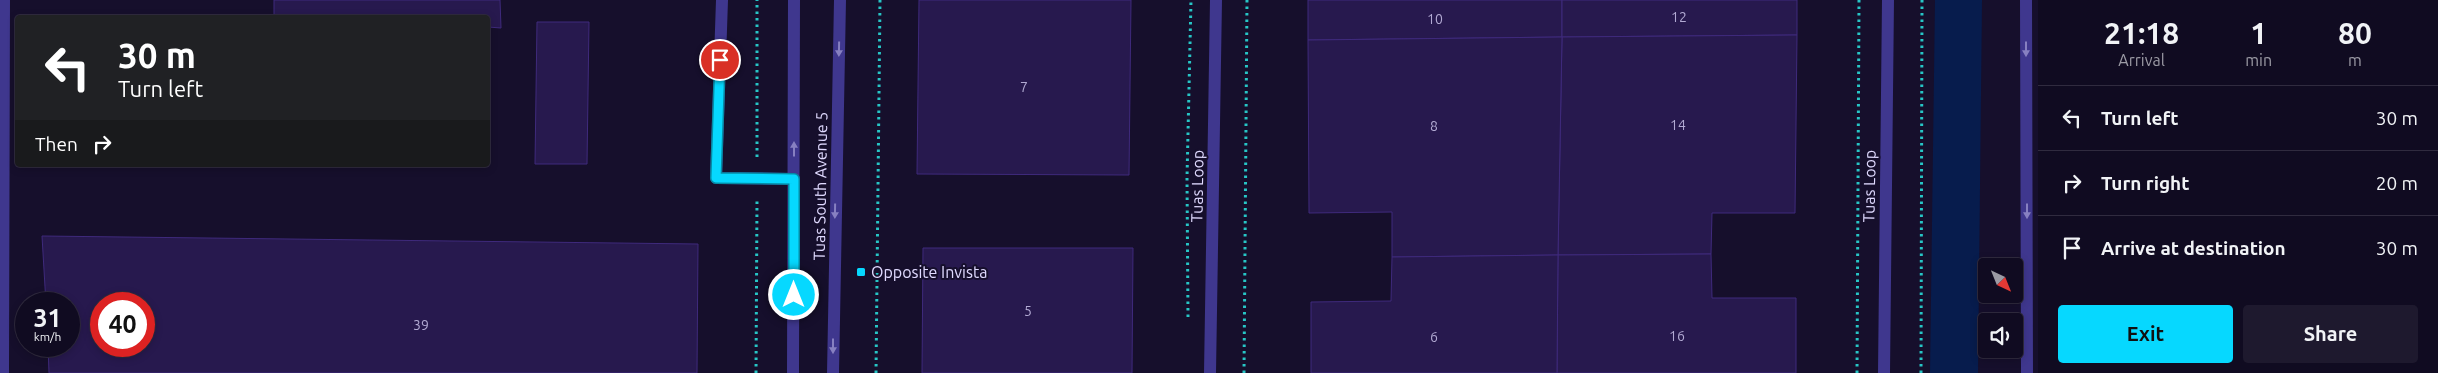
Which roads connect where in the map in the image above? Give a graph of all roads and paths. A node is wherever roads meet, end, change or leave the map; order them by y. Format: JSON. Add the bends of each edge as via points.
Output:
{"nodes":[{"id":1,"x":4,"y":0,"type":"edge"},
{"id":2,"x":722,"y":0,"type":"edge"},
{"id":3,"x":794,"y":0,"type":"edge"},
{"id":4,"x":840,"y":0,"type":"edge"},
{"id":5,"x":880,"y":0,"type":"edge"},
{"id":6,"x":1191,"y":0,"type":"edge"},
{"id":7,"x":1216,"y":0,"type":"edge"},
{"id":8,"x":1247,"y":0,"type":"edge"},
{"id":9,"x":1859,"y":0,"type":"edge"},
{"id":10,"x":1888,"y":0,"type":"edge"},
{"id":11,"x":1922,"y":0,"type":"edge"},
{"id":12,"x":2026,"y":0,"type":"edge"},
{"id":13,"x":794,"y":179,"type":"junction"},
{"id":14,"x":1188,"y":324,"type":"dead end"},
{"id":15,"x":2,"y":373,"type":"edge"},
{"id":16,"x":793,"y":373,"type":"edge"},
{"id":17,"x":833,"y":373,"type":"edge"},
{"id":18,"x":876,"y":373,"type":"edge"},
{"id":19,"x":1210,"y":373,"type":"edge"},
{"id":20,"x":1244,"y":373,"type":"edge"},
{"id":21,"x":1857,"y":373,"type":"edge"},
{"id":22,"x":1884,"y":373,"type":"edge"},
{"id":23,"x":1921,"y":373,"type":"edge"},
{"id":24,"x":2027,"y":373,"type":"edge"}],
"edges":[{"from":1,"to":15,"type":"street"},
{"from":2,"to":13,"type":"street","via":[[716,178]]},
{"from":13,"to":3,"type":"street","name":"Tuas South Avenue 5","one_way":true},
{"from":4,"to":17,"type":"street","name":"Tuas South Avenue 5","one_way":true},
{"from":5,"to":18,"type":"path"},
{"from":6,"to":14,"type":"path"},
{"from":7,"to":19,"type":"street","name":"Tuas Loop"},
{"from":8,"to":20,"type":"path"},
{"from":9,"to":21,"type":"path"},
{"from":10,"to":22,"type":"street","name":"Tuas Loop"},
{"from":11,"to":23,"type":"path"},
{"from":12,"to":24,"type":"street","one_way":true},
{"from":13,"to":16,"type":"street","name":"Tuas South Avenue 5"}]}
